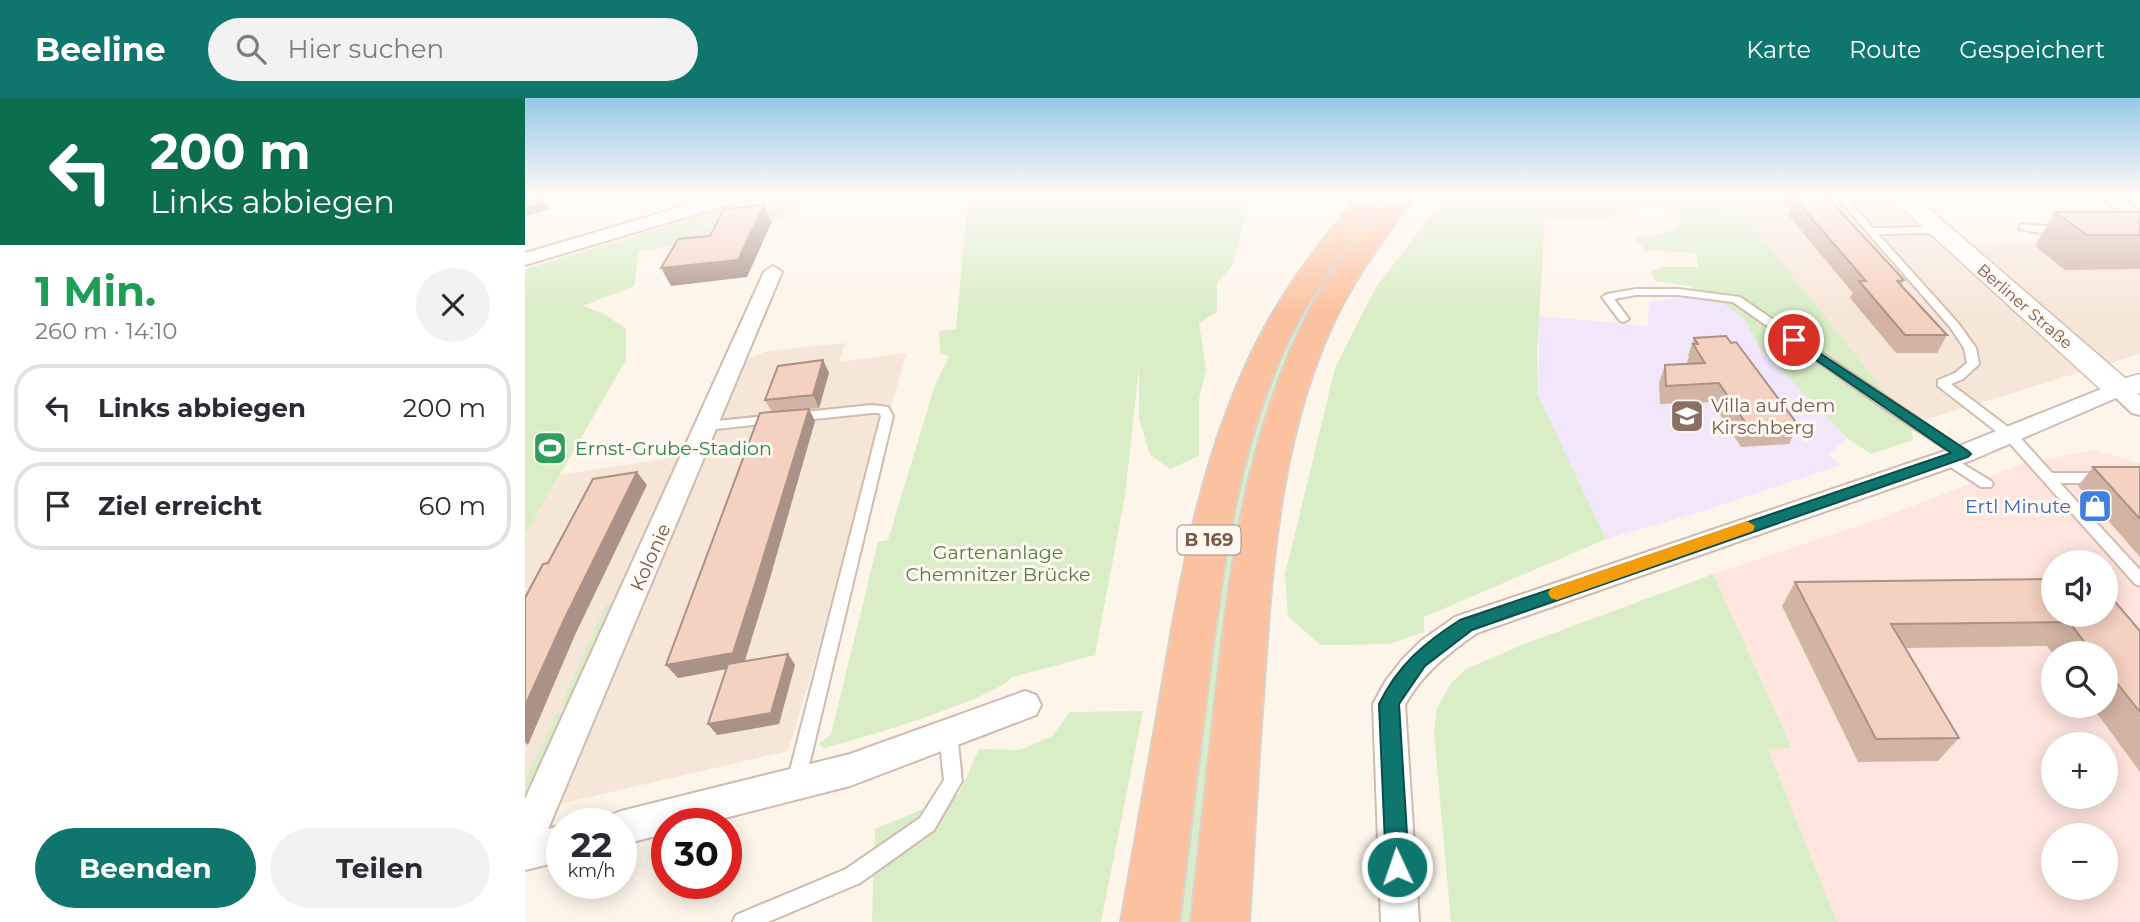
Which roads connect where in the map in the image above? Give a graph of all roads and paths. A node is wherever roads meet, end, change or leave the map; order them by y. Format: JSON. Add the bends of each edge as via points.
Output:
{"nodes":[{"id":1,"x":603,"y":233,"type":"edge"},
{"id":2,"x":1341,"y":233,"type":"edge"},
{"id":3,"x":1372,"y":233,"type":"edge"},
{"id":4,"x":1875,"y":233,"type":"edge"},
{"id":5,"x":1941,"y":233,"type":"edge"},
{"id":6,"x":525,"y":259,"type":"edge"},
{"id":7,"x":773,"y":272,"type":"dead end"},
{"id":8,"x":1624,"y":319,"type":"dead end"},
{"id":9,"x":2133,"y":394,"type":"edge"},
{"id":10,"x":707,"y":426,"type":"junction"},
{"id":11,"x":2011,"y":436,"type":"junction"},
{"id":12,"x":1955,"y":457,"type":"junction"},
{"id":13,"x":2051,"y":478,"type":"junction"},
{"id":14,"x":2140,"y":478,"type":"edge"},
{"id":15,"x":1986,"y":484,"type":"dead end"},
{"id":16,"x":2140,"y":580,"type":"edge"},
{"id":17,"x":1025,"y":705,"type":"dead end"},
{"id":18,"x":948,"y":734,"type":"junction"},
{"id":19,"x":796,"y":785,"type":"junction"},
{"id":20,"x":637,"y":824,"type":"edge"},
{"id":21,"x":525,"y":840,"type":"edge"},
{"id":22,"x":546,"y":847,"type":"edge"},
{"id":23,"x":525,"y":852,"type":"edge"},
{"id":24,"x":743,"y":922,"type":"edge"},
{"id":25,"x":1150,"y":922,"type":"edge"},
{"id":26,"x":1220,"y":922,"type":"edge"},
{"id":27,"x":1400,"y":922,"type":"edge"}],
"edges":[{"from":1,"to":6,"type":"street"},
{"from":2,"to":25,"type":"highway","number":"B 169","via":[[1296,298],[1258,377],[1211,525]]},
{"from":3,"to":26,"type":"highway","number":"B 169","via":[[1338,283],[1279,425],[1258,528],[1241,663]]},
{"from":4,"to":11,"type":"lane","via":[[1970,348],[1973,364],[1942,383]]},
{"from":5,"to":9,"type":"main road","name":"Berliner Straße"},
{"from":7,"to":10,"type":"street","name":"Kolonie"},
{"from":8,"to":12,"type":"lane","via":[[1607,297],[1678,292],[1736,299]]},
{"from":9,"to":11,"type":"street"},
{"from":10,"to":19,"type":"lane","via":[[872,409],[884,410],[887,416]]},
{"from":10,"to":21,"type":"street","name":"Kolonie"},
{"from":11,"to":12,"type":"street"},
{"from":11,"to":13,"type":"lane"},
{"from":12,"to":15,"type":"lane"},
{"from":12,"to":27,"type":"street","via":[[1479,620],[1432,647],[1389,704]]},
{"from":13,"to":14,"type":"lane"},
{"from":13,"to":16,"type":"lane"},
{"from":17,"to":18,"type":"street"},
{"from":18,"to":19,"type":"street"},
{"from":18,"to":24,"type":"lane","via":[[953,781],[927,824],[853,876]]},
{"from":19,"to":20,"type":"street"},
{"from":22,"to":23,"type":"street"}]}
